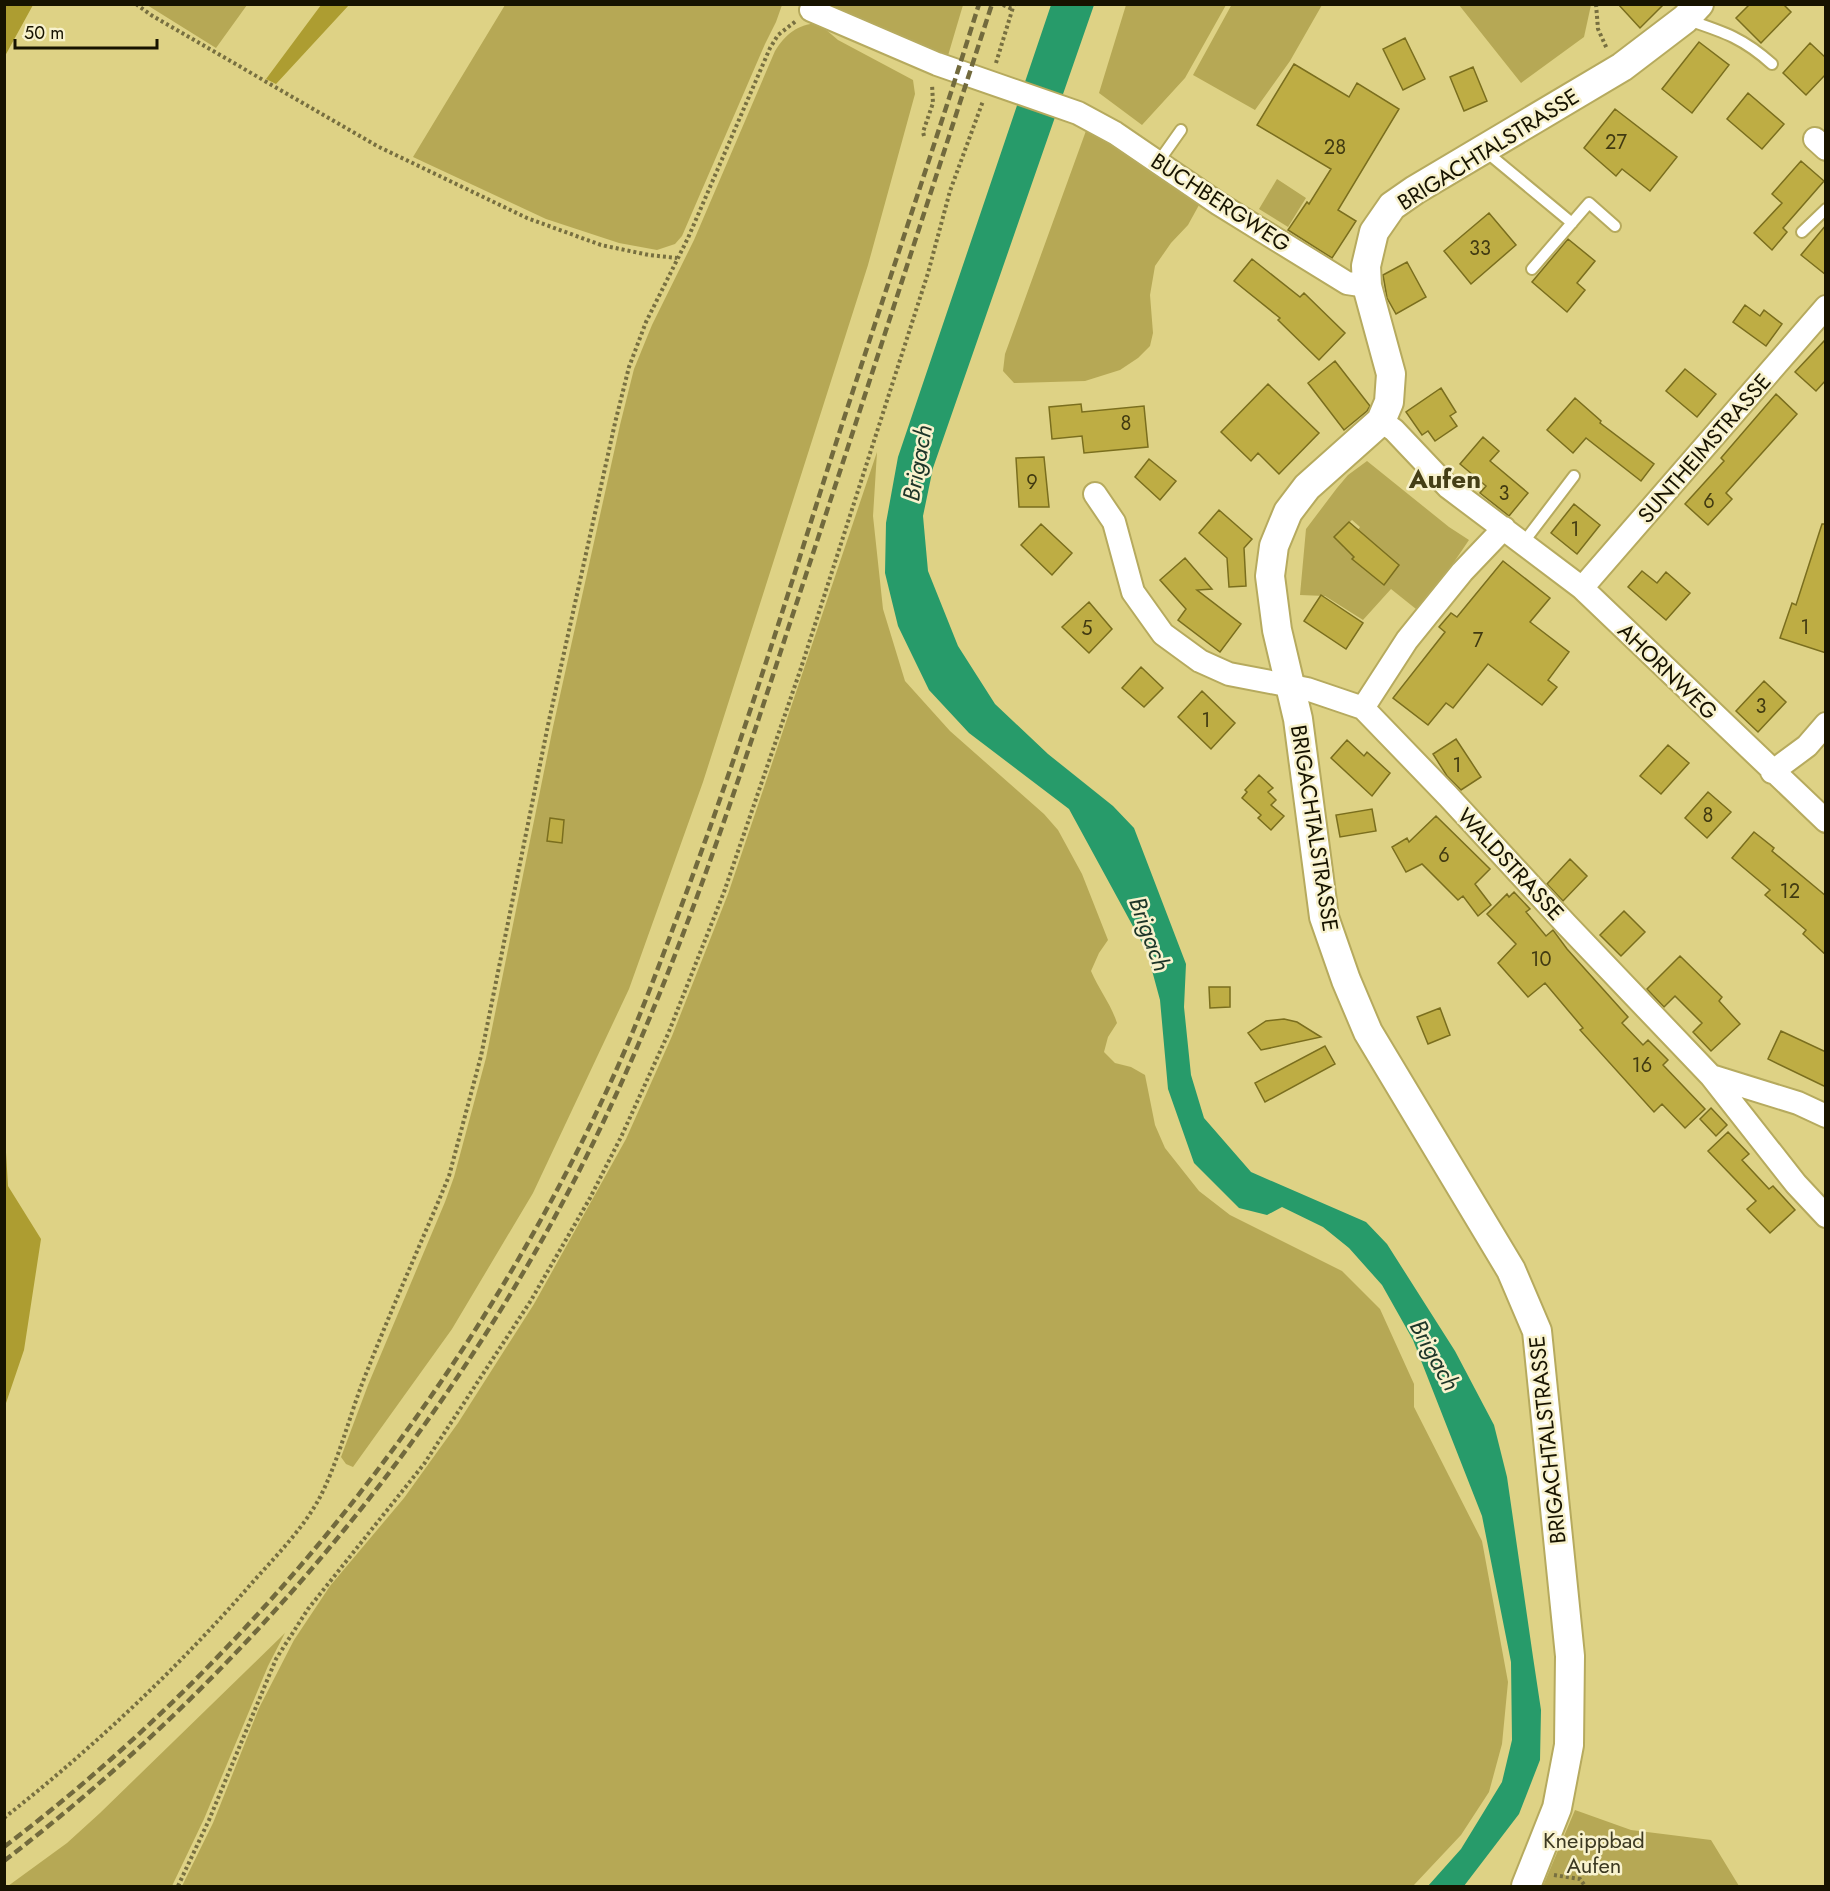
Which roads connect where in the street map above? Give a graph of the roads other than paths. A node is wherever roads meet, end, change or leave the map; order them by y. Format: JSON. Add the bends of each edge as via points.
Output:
{"nodes":[{"id":1,"x":811,"y":10,"type":"road end"},
{"id":2,"x":1692,"y":12,"type":"edge"},
{"id":3,"x":1772,"y":64,"type":"dead end"},
{"id":4,"x":1181,"y":129,"type":"dead end"},
{"id":5,"x":1484,"y":149,"type":"junction"},
{"id":6,"x":1159,"y":161,"type":"junction"},
{"id":7,"x":1826,"y":209,"type":"edge"},
{"id":8,"x":1572,"y":223,"type":"junction"},
{"id":9,"x":1615,"y":226,"type":"dead end"},
{"id":10,"x":1802,"y":232,"type":"dead end"},
{"id":11,"x":1532,"y":269,"type":"dead end"},
{"id":12,"x":1367,"y":286,"type":"junction"},
{"id":13,"x":1826,"y":307,"type":"edge"},
{"id":14,"x":1381,"y":421,"type":"junction"},
{"id":15,"x":1574,"y":476,"type":"dead end"},
{"id":16,"x":1095,"y":494,"type":"dead end"},
{"id":17,"x":1504,"y":528,"type":"junction"},
{"id":18,"x":1523,"y":543,"type":"junction"},
{"id":19,"x":1582,"y":588,"type":"junction"},
{"id":20,"x":1291,"y":686,"type":"junction"},
{"id":21,"x":1363,"y":708,"type":"junction"},
{"id":22,"x":1826,"y":723,"type":"edge"},
{"id":23,"x":1772,"y":772,"type":"junction"},
{"id":24,"x":1826,"y":821,"type":"edge"},
{"id":25,"x":1711,"y":1076,"type":"junction"},
{"id":26,"x":1826,"y":1116,"type":"edge"},
{"id":27,"x":1826,"y":1216,"type":"edge"},
{"id":28,"x":1529,"y":1879,"type":"edge"}],
"edges":[{"from":1,"to":6,"type":"street","name":"BUCHBERGWEG","via":[[882,42],[1078,113]]},
{"from":2,"to":3,"type":"lane","via":[[1752,47]]},
{"from":2,"to":5,"type":"street","name":"BRIGACHTALSTRASSE","via":[[1622,67]]},
{"from":4,"to":6,"type":"lane"},
{"from":5,"to":8,"type":"lane"},
{"from":5,"to":12,"type":"street","name":"BRIGACHTALSTRASSE","via":[[1392,206],[1374,232],[1365,266]]},
{"from":6,"to":12,"type":"street","name":"BUCHBERGWEG","via":[[1347,283]]},
{"from":7,"to":10,"type":"lane"},
{"from":8,"to":9,"type":"lane","via":[[1589,203]]},
{"from":8,"to":11,"type":"lane"},
{"from":12,"to":14,"type":"street","name":"BRIGACHTALSTRASSE","via":[[1391,374],[1389,402]]},
{"from":13,"to":19,"type":"street","name":"SUNTHEIMSTRASSE"},
{"from":14,"to":17,"type":"street","name":"AHORNWEG","via":[[1448,487]]},
{"from":14,"to":20,"type":"street","name":"BRIGACHTALSTRASSE","via":[[1307,487],[1288,512],[1274,546],[1270,576],[1277,630]]},
{"from":15,"to":18,"type":"lane"},
{"from":16,"to":20,"type":"street","name":"WALDSTRASSE","via":[[1114,522],[1133,592],[1163,633],[1200,662],[1229,674]]},
{"from":17,"to":18,"type":"street","name":"AHORNWEG"},
{"from":17,"to":21,"type":"street","via":[[1407,640]]},
{"from":18,"to":19,"type":"street","name":"AHORNWEG"},
{"from":19,"to":23,"type":"street","name":"AHORNWEG"},
{"from":20,"to":21,"type":"street","name":"WALDSTRASSE"},
{"from":20,"to":28,"type":"street","name":"BRIGACHTALSTRASSE","via":[[1324,917],[1346,980],[1368,1032],[1511,1270],[1537,1331],[1570,1656],[1569,1745],[1557,1808]]},
{"from":21,"to":25,"type":"street","name":"WALDSTRASSE"},
{"from":22,"to":23,"type":"street","via":[[1807,746]]},
{"from":23,"to":24,"type":"street","name":"AHORNWEG"},
{"from":25,"to":26,"type":"street","name":"WALDSTRASSE","via":[[1798,1103]]},
{"from":25,"to":27,"type":"street","name":"WALDSTRASSE"}]}
